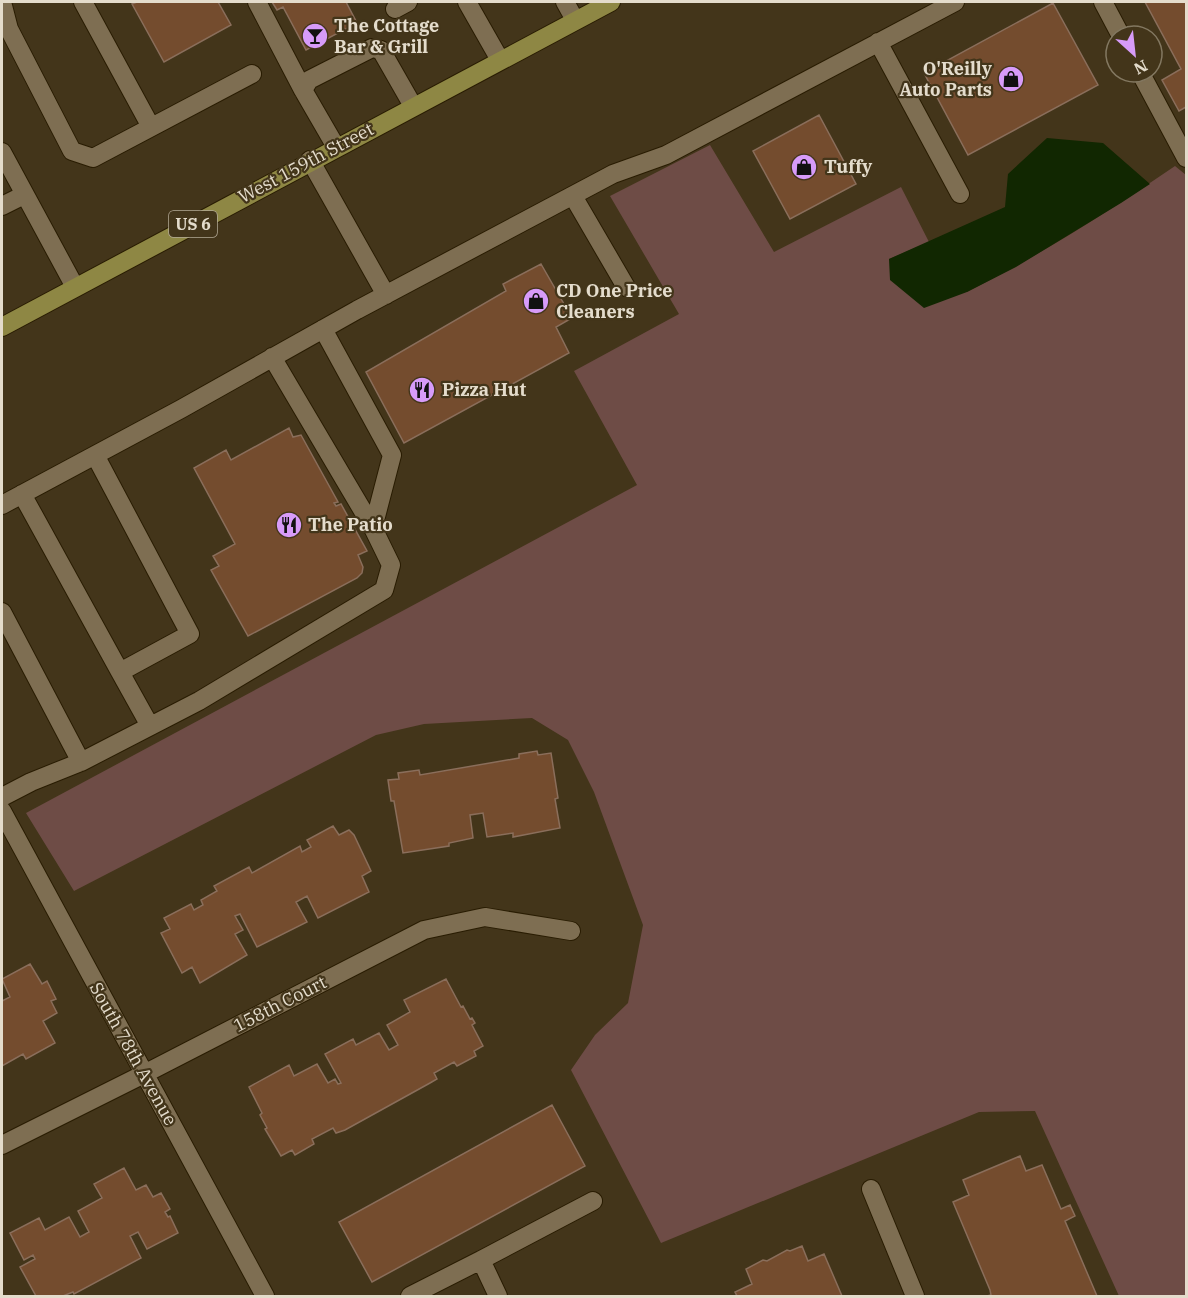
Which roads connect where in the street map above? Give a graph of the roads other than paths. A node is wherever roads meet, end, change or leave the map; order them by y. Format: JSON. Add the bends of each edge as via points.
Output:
{"nodes":[{"id":1,"x":2,"y":2,"type":"edge"},
{"id":2,"x":83,"y":2,"type":"edge"},
{"id":3,"x":257,"y":2,"type":"edge"},
{"id":4,"x":467,"y":2,"type":"edge"},
{"id":5,"x":565,"y":2,"type":"edge"},
{"id":6,"x":611,"y":2,"type":"edge"},
{"id":7,"x":955,"y":2,"type":"edge"},
{"id":8,"x":1103,"y":2,"type":"edge"},
{"id":9,"x":575,"y":20,"type":"junction"},
{"id":10,"x":1115,"y":24,"type":"edge"},
{"id":11,"x":878,"y":42,"type":"junction"},
{"id":12,"x":500,"y":60,"type":"junction"},
{"id":13,"x":252,"y":74,"type":"dead end"},
{"id":14,"x":1146,"y":84,"type":"edge"},
{"id":15,"x":303,"y":90,"type":"junction"},
{"id":16,"x":413,"y":106,"type":"junction"},
{"id":17,"x":151,"y":128,"type":"junction"},
{"id":18,"x":336,"y":147,"type":"junction"},
{"id":19,"x":2,"y":152,"type":"edge"},
{"id":20,"x":1186,"y":158,"type":"edge"},
{"id":21,"x":310,"y":160,"type":"junction"},
{"id":22,"x":960,"y":194,"type":"dead end"},
{"id":23,"x":24,"y":195,"type":"junction"},
{"id":24,"x":573,"y":196,"type":"junction"},
{"id":25,"x":2,"y":206,"type":"edge"},
{"id":26,"x":626,"y":286,"type":"dead end"},
{"id":27,"x":75,"y":287,"type":"junction"},
{"id":28,"x":386,"y":295,"type":"junction"},
{"id":29,"x":2,"y":327,"type":"edge"},
{"id":30,"x":322,"y":329,"type":"junction"},
{"id":31,"x":272,"y":357,"type":"junction"},
{"id":32,"x":95,"y":455,"type":"junction"},
{"id":33,"x":22,"y":494,"type":"junction"},
{"id":34,"x":2,"y":505,"type":"edge"},
{"id":35,"x":372,"y":528,"type":"junction"},
{"id":36,"x":2,"y":612,"type":"edge"},
{"id":37,"x":120,"y":672,"type":"junction"},
{"id":38,"x":150,"y":726,"type":"junction"},
{"id":39,"x":81,"y":762,"type":"junction"},
{"id":40,"x":2,"y":797,"type":"edge"},
{"id":41,"x":2,"y":815,"type":"edge"},
{"id":42,"x":571,"y":931,"type":"dead end"},
{"id":43,"x":144,"y":1074,"type":"junction"},
{"id":44,"x":2,"y":1144,"type":"edge"},
{"id":45,"x":871,"y":1189,"type":"dead end"},
{"id":46,"x":593,"y":1201,"type":"dead end"},
{"id":47,"x":481,"y":1260,"type":"junction"},
{"id":48,"x":265,"y":1296,"type":"edge"},
{"id":49,"x":410,"y":1296,"type":"edge"},
{"id":50,"x":498,"y":1296,"type":"edge"},
{"id":51,"x":915,"y":1296,"type":"edge"}],
"edges":[{"from":1,"to":17,"type":"street","via":[[9,28],[72,151],[93,158]]},
{"from":2,"to":17,"type":"street"},
{"from":3,"to":15,"type":"street"},
{"from":4,"to":12,"type":"street"},
{"from":5,"to":9,"type":"street"},
{"from":6,"to":9,"type":"main road","name":"West 159th Street","number":"US 6"},
{"from":7,"to":11,"type":"street"},
{"from":8,"to":10,"type":"street"},
{"from":9,"to":12,"type":"main road","name":"West 159th Street","number":"US 6"},
{"from":11,"to":22,"type":"street"},
{"from":11,"to":24,"type":"street","via":[[666,155],[613,174]]},
{"from":12,"to":16,"type":"main road","name":"West 159th Street","number":"US 6"},
{"from":13,"to":17,"type":"street"},
{"from":14,"to":20,"type":"street"},
{"from":15,"to":16,"type":"street","via":[[309,80],[372,48],[381,50]]},
{"from":15,"to":18,"type":"street"},
{"from":16,"to":18,"type":"main road","name":"West 159th Street","number":"US 6"},
{"from":18,"to":21,"type":"main road","name":"West 159th Street","number":"US 6"},
{"from":19,"to":23,"type":"street"},
{"from":21,"to":27,"type":"main road","name":"West 159th Street","number":"US 6"},
{"from":21,"to":28,"type":"street"},
{"from":23,"to":25,"type":"street"},
{"from":23,"to":27,"type":"street"},
{"from":24,"to":26,"type":"street"},
{"from":24,"to":28,"type":"street"},
{"from":27,"to":29,"type":"main road","name":"West 159th Street","number":"US 6"},
{"from":28,"to":30,"type":"street"},
{"from":30,"to":31,"type":"street"},
{"from":30,"to":35,"type":"street","via":[[392,455]]},
{"from":31,"to":32,"type":"street"},
{"from":31,"to":35,"type":"street"},
{"from":32,"to":33,"type":"street"},
{"from":32,"to":37,"type":"street","via":[[190,634]]},
{"from":33,"to":34,"type":"street"},
{"from":33,"to":37,"type":"street"},
{"from":35,"to":38,"type":"street","via":[[391,565],[384,590],[200,701]]},
{"from":36,"to":39,"type":"street"},
{"from":37,"to":38,"type":"street"},
{"from":38,"to":39,"type":"street"},
{"from":39,"to":40,"type":"street"},
{"from":41,"to":43,"type":"street","name":"South 78th Avenue"},
{"from":42,"to":43,"type":"street","name":"158th Court","via":[[485,917],[424,930]]},
{"from":43,"to":44,"type":"street","name":"158th Court"},
{"from":43,"to":48,"type":"street","name":"South 78th Avenue"},
{"from":45,"to":51,"type":"street"},
{"from":46,"to":47,"type":"street"},
{"from":47,"to":49,"type":"street"},
{"from":47,"to":50,"type":"street"}]}
